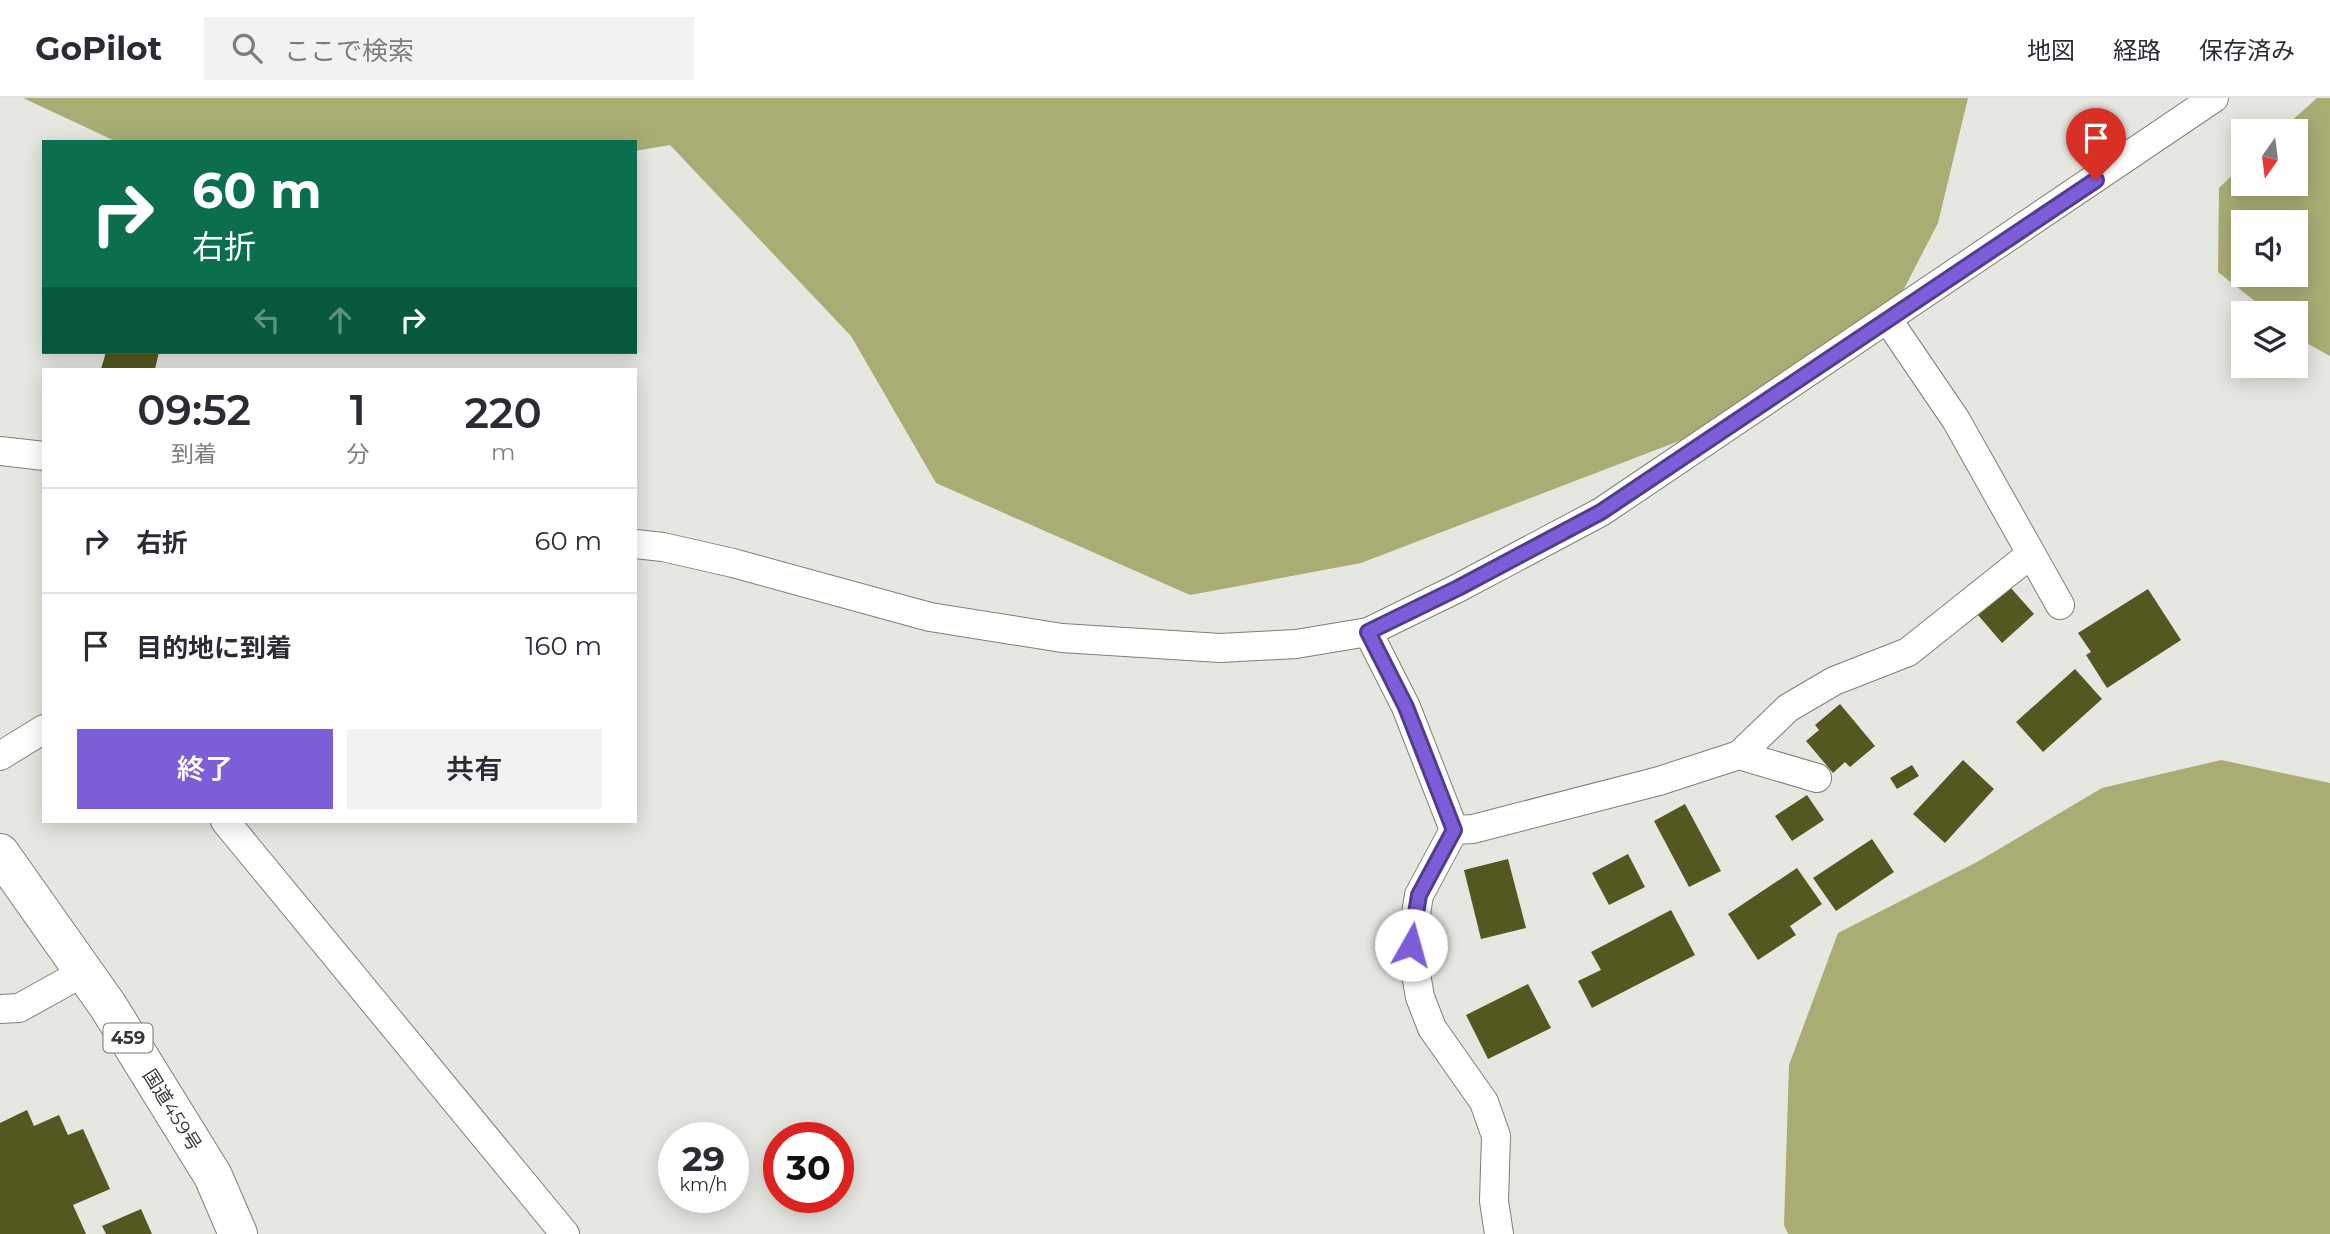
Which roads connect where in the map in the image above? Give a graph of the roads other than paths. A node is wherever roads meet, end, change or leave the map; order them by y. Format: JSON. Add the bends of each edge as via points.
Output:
{"nodes":[{"id":1,"x":2214,"y":98,"type":"edge"},
{"id":2,"x":1888,"y":320,"type":"junction"},
{"id":3,"x":0,"y":451,"type":"edge"},
{"id":4,"x":42,"y":456,"type":"edge"},
{"id":5,"x":637,"y":544,"type":"edge"},
{"id":6,"x":2031,"y":554,"type":"junction"},
{"id":7,"x":2060,"y":606,"type":"dead end"},
{"id":8,"x":1368,"y":632,"type":"junction"},
{"id":9,"x":42,"y":730,"type":"edge"},
{"id":10,"x":1739,"y":755,"type":"junction"},
{"id":11,"x":0,"y":756,"type":"edge"},
{"id":12,"x":1817,"y":778,"type":"dead end"},
{"id":13,"x":227,"y":823,"type":"edge"},
{"id":14,"x":1454,"y":830,"type":"junction"},
{"id":15,"x":0,"y":853,"type":"edge"},
{"id":16,"x":84,"y":972,"type":"junction"},
{"id":17,"x":0,"y":1009,"type":"edge"},
{"id":18,"x":238,"y":1234,"type":"edge"},
{"id":19,"x":565,"y":1234,"type":"edge"},
{"id":20,"x":1499,"y":1234,"type":"edge"}],
"edges":[{"from":1,"to":2,"type":"street"},
{"from":2,"to":6,"type":"street","via":[[1956,420]]},
{"from":2,"to":8,"type":"street","via":[[1601,512]]},
{"from":3,"to":4,"type":"street"},
{"from":5,"to":8,"type":"street","via":[[733,563],[930,617],[1062,638],[1220,648],[1296,644]]},
{"from":6,"to":7,"type":"street"},
{"from":6,"to":10,"type":"street","via":[[1908,652],[1834,681],[1788,708]]},
{"from":8,"to":14,"type":"street","via":[[1406,707]]},
{"from":9,"to":11,"type":"street"},
{"from":10,"to":12,"type":"street"},
{"from":10,"to":14,"type":"street","via":[[1659,781]]},
{"from":13,"to":19,"type":"street"},
{"from":14,"to":20,"type":"street","via":[[1419,895],[1411,945],[1420,997],[1432,1028],[1484,1102],[1496,1136],[1494,1201]]},
{"from":15,"to":16,"type":"highway","name":"国道459号","number":"459"},
{"from":16,"to":17,"type":"street","via":[[19,1008]]},
{"from":16,"to":18,"type":"highway","name":"国道459号","number":"459","via":[[213,1176]]}]}
